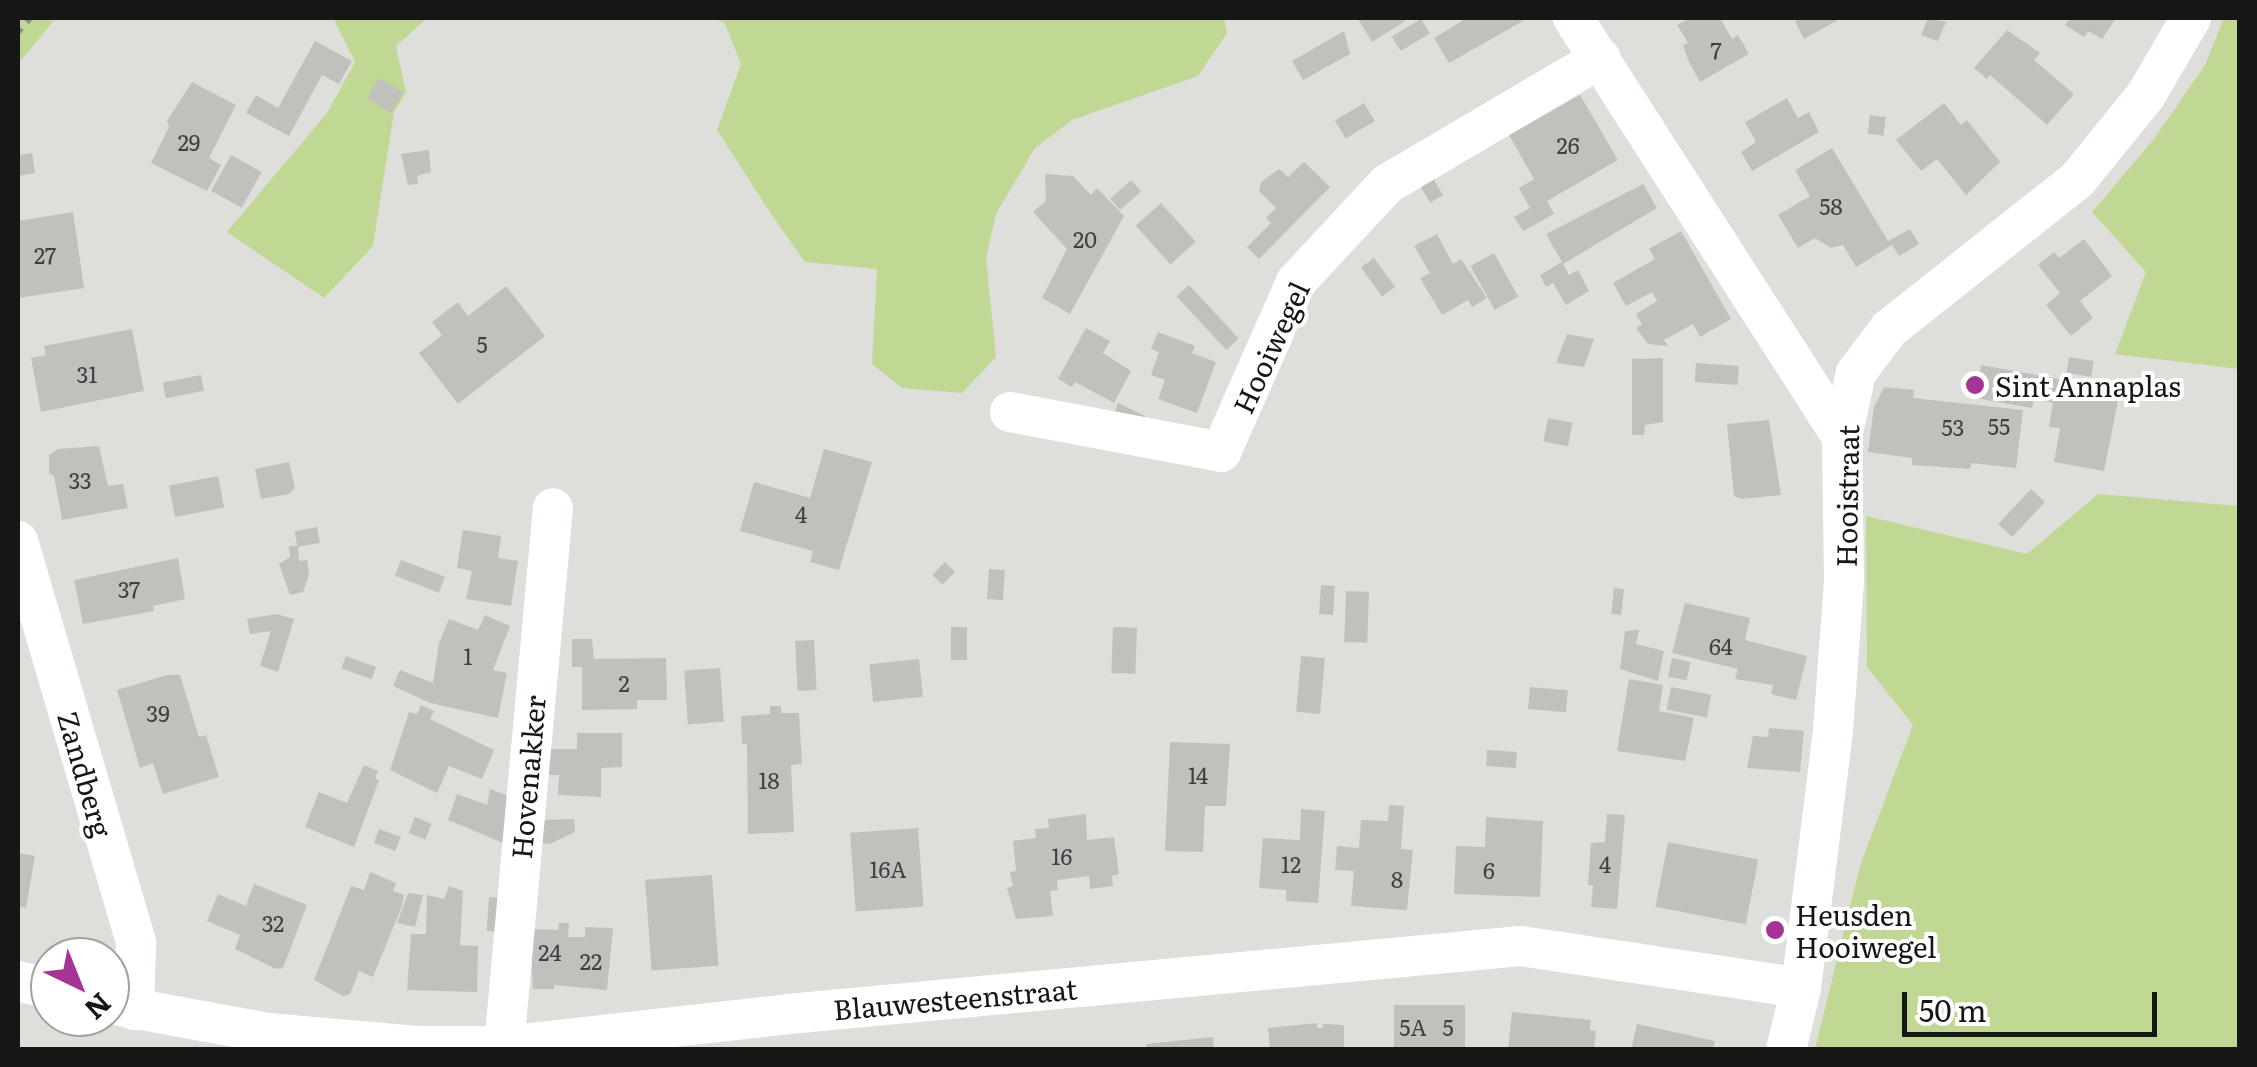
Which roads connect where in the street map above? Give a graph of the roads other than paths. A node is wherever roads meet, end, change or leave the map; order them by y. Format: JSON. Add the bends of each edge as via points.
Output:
{"nodes":[{"id":1,"x":1572,"y":18,"type":"edge"},
{"id":2,"x":2191,"y":18,"type":"edge"},
{"id":3,"x":1601,"y":58,"type":"junction"},
{"id":4,"x":1010,"y":412,"type":"dead end"},
{"id":5,"x":1842,"y":437,"type":"junction"},
{"id":6,"x":553,"y":508,"type":"dead end"},
{"id":7,"x":18,"y":541,"type":"edge"},
{"id":8,"x":130,"y":970,"type":"edge"},
{"id":9,"x":1801,"y":988,"type":"junction"},
{"id":10,"x":130,"y":1008,"type":"edge"},
{"id":11,"x":504,"y":1046,"type":"junction"},
{"id":12,"x":419,"y":1048,"type":"edge"},
{"id":13,"x":1786,"y":1050,"type":"edge"}],
"edges":[{"from":1,"to":3,"type":"street"},
{"from":2,"to":5,"type":"street","name":"Hooistraat","via":[[2146,94],[2078,179],[1889,328],[1856,373]]},
{"from":3,"to":4,"type":"street","name":"Hooiwegel","via":[[1387,184],[1296,282],[1222,452]]},
{"from":3,"to":5,"type":"street"},
{"from":5,"to":9,"type":"street","name":"Hooistraat","via":[[1844,580],[1835,712]]},
{"from":6,"to":11,"type":"street","name":"Hovenakker"},
{"from":7,"to":8,"type":"street","name":"Zandberg","via":[[136,943]]},
{"from":9,"to":11,"type":"street","name":"Blauwesteenstraat","via":[[1521,946]]},
{"from":9,"to":13,"type":"street","name":"Hooistraat"},
{"from":10,"to":12,"type":"street","name":"Blauwesteenstraat","via":[[268,1034]]},
{"from":11,"to":12,"type":"street","name":"Blauwesteenstraat"}]}
